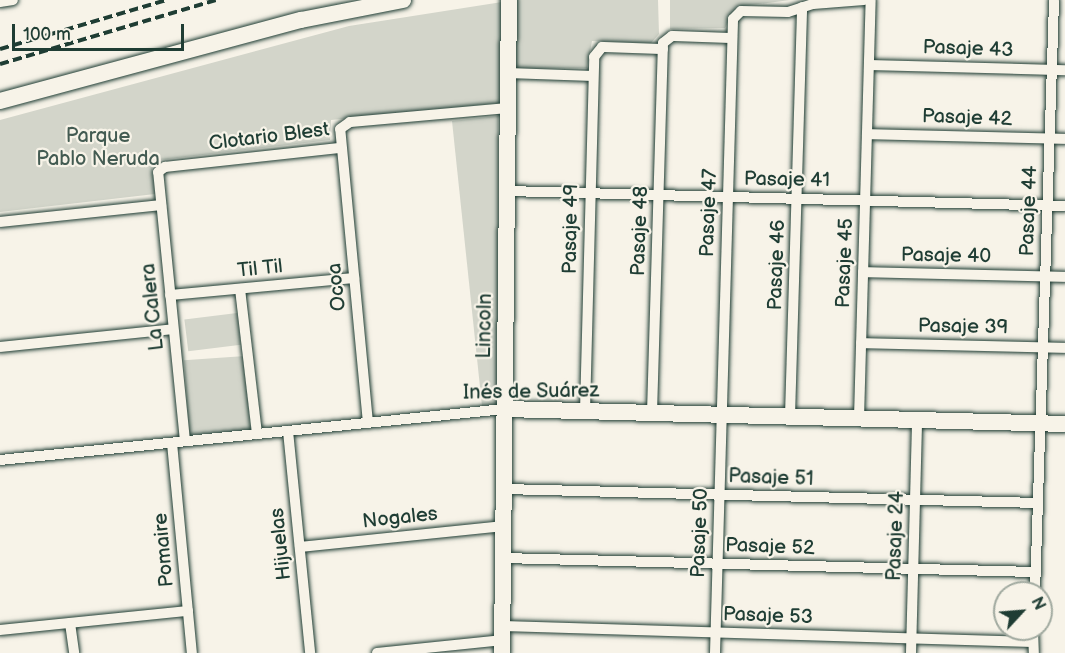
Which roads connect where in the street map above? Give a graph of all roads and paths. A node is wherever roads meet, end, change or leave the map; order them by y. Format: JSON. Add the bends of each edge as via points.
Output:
{"nodes":[{"id":1,"x":13,"y":0,"type":"edge"},
{"id":2,"x":403,"y":0,"type":"edge"},
{"id":3,"x":509,"y":0,"type":"edge"},
{"id":4,"x":864,"y":0,"type":"edge"},
{"id":5,"x":871,"y":0,"type":"edge"},
{"id":6,"x":1054,"y":0,"type":"edge"},
{"id":7,"x":0,"y":2,"type":"edge"},
{"id":8,"x":802,"y":7,"type":"junction"},
{"id":9,"x":732,"y":38,"type":"junction"},
{"id":10,"x":663,"y":49,"type":"junction"},
{"id":11,"x":869,"y":65,"type":"junction"},
{"id":12,"x":1052,"y":70,"type":"junction"},
{"id":13,"x":1065,"y":70,"type":"edge"},
{"id":14,"x":508,"y":74,"type":"junction"},
{"id":15,"x":593,"y":76,"type":"junction"},
{"id":16,"x":0,"y":102,"type":"edge"},
{"id":17,"x":508,"y":108,"type":"junction"},
{"id":18,"x":867,"y":134,"type":"junction"},
{"id":19,"x":1050,"y":139,"type":"junction"},
{"id":20,"x":1065,"y":139,"type":"edge"},
{"id":21,"x":340,"y":148,"type":"junction"},
{"id":22,"x":159,"y":170,"type":"joint"},
{"id":23,"x":507,"y":191,"type":"junction"},
{"id":24,"x":590,"y":193,"type":"junction"},
{"id":25,"x":658,"y":195,"type":"junction"},
{"id":26,"x":728,"y":197,"type":"junction"},
{"id":27,"x":797,"y":198,"type":"junction"},
{"id":28,"x":865,"y":200,"type":"junction"},
{"id":29,"x":161,"y":205,"type":"junction"},
{"id":30,"x":1048,"y":205,"type":"junction"},
{"id":31,"x":1065,"y":206,"type":"edge"},
{"id":32,"x":0,"y":222,"type":"edge"},
{"id":33,"x":863,"y":272,"type":"junction"},
{"id":34,"x":1046,"y":277,"type":"junction"},
{"id":35,"x":1065,"y":277,"type":"edge"},
{"id":36,"x":354,"y":278,"type":"junction"},
{"id":37,"x":240,"y":289,"type":"junction"},
{"id":38,"x":170,"y":296,"type":"junction"},
{"id":39,"x":173,"y":329,"type":"junction"},
{"id":40,"x":861,"y":343,"type":"junction"},
{"id":41,"x":0,"y":347,"type":"edge"},
{"id":42,"x":1043,"y":347,"type":"junction"},
{"id":43,"x":1065,"y":348,"type":"edge"},
{"id":44,"x":504,"y":409,"type":"junction"},
{"id":45,"x":585,"y":411,"type":"junction"},
{"id":46,"x":652,"y":413,"type":"junction"},
{"id":47,"x":722,"y":415,"type":"junction"},
{"id":48,"x":790,"y":417,"type":"junction"},
{"id":49,"x":859,"y":418,"type":"junction"},
{"id":50,"x":917,"y":420,"type":"junction"},
{"id":51,"x":368,"y":423,"type":"junction"},
{"id":52,"x":1041,"y":423,"type":"junction"},
{"id":53,"x":1065,"y":424,"type":"edge"},
{"id":54,"x":288,"y":431,"type":"junction"},
{"id":55,"x":257,"y":434,"type":"junction"},
{"id":56,"x":185,"y":441,"type":"junction"},
{"id":57,"x":172,"y":443,"type":"junction"},
{"id":58,"x":0,"y":460,"type":"edge"},
{"id":59,"x":504,"y":489,"type":"junction"},
{"id":60,"x":719,"y":495,"type":"junction"},
{"id":61,"x":915,"y":500,"type":"junction"},
{"id":62,"x":1037,"y":503,"type":"junction"},
{"id":63,"x":504,"y":526,"type":"junction"},
{"id":64,"x":300,"y":547,"type":"junction"},
{"id":65,"x":503,"y":558,"type":"junction"},
{"id":66,"x":717,"y":563,"type":"junction"},
{"id":67,"x":913,"y":569,"type":"junction"},
{"id":68,"x":1035,"y":572,"type":"junction"},
{"id":69,"x":1035,"y":581,"type":"edge"},
{"id":70,"x":188,"y":611,"type":"junction"},
{"id":71,"x":70,"y":623,"type":"junction"},
{"id":72,"x":0,"y":630,"type":"edge"},
{"id":73,"x":716,"y":632,"type":"junction"},
{"id":74,"x":911,"y":638,"type":"junction"},
{"id":75,"x":503,"y":640,"type":"edge"},
{"id":76,"x":1033,"y":649,"type":"edge"},
{"id":77,"x":74,"y":653,"type":"edge"},
{"id":78,"x":192,"y":653,"type":"edge"},
{"id":79,"x":310,"y":653,"type":"edge"},
{"id":80,"x":377,"y":653,"type":"edge"},
{"id":81,"x":715,"y":653,"type":"edge"},
{"id":82,"x":911,"y":653,"type":"edge"}],
"edges":[{"from":1,"to":7,"type":"street"},
{"from":2,"to":16,"type":"street","via":[[301,20]]},
{"from":3,"to":14,"type":"street","name":"Lincoln"},
{"from":4,"to":8,"type":"street"},
{"from":5,"to":11,"type":"street","name":"Pasaje 45"},
{"from":6,"to":12,"type":"street","name":"Pasaje 44"},
{"from":8,"to":9,"type":"street","name":"Pasaje 47","via":[[788,12],[735,13]]},
{"from":8,"to":27,"type":"street","name":"Pasaje 46"},
{"from":9,"to":10,"type":"street","via":[[669,36]]},
{"from":9,"to":26,"type":"street","name":"Pasaje 47"},
{"from":10,"to":15,"type":"street","name":"Pasaje 49","via":[[598,49]]},
{"from":10,"to":25,"type":"street","name":"Pasaje 48"},
{"from":11,"to":12,"type":"street","name":"Pasaje 43"},
{"from":11,"to":18,"type":"street","name":"Pasaje 45"},
{"from":12,"to":13,"type":"street","name":"Pasaje 43"},
{"from":12,"to":19,"type":"street","name":"Pasaje 44"},
{"from":14,"to":15,"type":"street"},
{"from":14,"to":17,"type":"street","name":"Lincoln"},
{"from":15,"to":24,"type":"street","name":"Pasaje 49"},
{"from":17,"to":21,"type":"street","name":"Clotario Blest","via":[[350,122],[340,129]]},
{"from":17,"to":23,"type":"street","name":"Lincoln"},
{"from":18,"to":19,"type":"street","name":"Pasaje 42"},
{"from":18,"to":28,"type":"street","name":"Pasaje 45"},
{"from":19,"to":20,"type":"street","name":"Pasaje 42"},
{"from":19,"to":30,"type":"street","name":"Pasaje 44"},
{"from":21,"to":22,"type":"street","name":"Clotario Blest"},
{"from":21,"to":36,"type":"street","name":"Ocoa"},
{"from":22,"to":29,"type":"street","name":"La Calera"},
{"from":23,"to":24,"type":"street","name":"Pasaje 41"},
{"from":23,"to":44,"type":"street","name":"Lincoln"},
{"from":24,"to":25,"type":"street","name":"Pasaje 41"},
{"from":24,"to":45,"type":"street","name":"Pasaje 49"},
{"from":25,"to":26,"type":"street","name":"Pasaje 41"},
{"from":25,"to":46,"type":"street","name":"Pasaje 48"},
{"from":26,"to":27,"type":"street","name":"Pasaje 41"},
{"from":26,"to":47,"type":"street","name":"Pasaje 47"},
{"from":27,"to":28,"type":"street","name":"Pasaje 41"},
{"from":27,"to":48,"type":"street","name":"Pasaje 46"},
{"from":28,"to":30,"type":"street","name":"Pasaje 41"},
{"from":28,"to":33,"type":"street","name":"Pasaje 45"},
{"from":29,"to":32,"type":"street"},
{"from":29,"to":38,"type":"street","name":"La Calera"},
{"from":30,"to":31,"type":"street","name":"Pasaje 41"},
{"from":30,"to":34,"type":"street","name":"Pasaje 44"},
{"from":33,"to":34,"type":"street","name":"Pasaje 40"},
{"from":33,"to":40,"type":"street","name":"Pasaje 45"},
{"from":34,"to":35,"type":"street","name":"Pasaje 40"},
{"from":34,"to":42,"type":"street","name":"Pasaje 44"},
{"from":36,"to":37,"type":"street","name":"Til Til"},
{"from":36,"to":51,"type":"street","name":"Ocoa"},
{"from":37,"to":38,"type":"street","name":"Til Til"},
{"from":37,"to":55,"type":"street"},
{"from":38,"to":39,"type":"street","name":"La Calera"},
{"from":39,"to":41,"type":"street"},
{"from":39,"to":56,"type":"street","name":"La Calera"},
{"from":40,"to":42,"type":"street","name":"Pasaje 39"},
{"from":40,"to":49,"type":"street","name":"Pasaje 45"},
{"from":42,"to":43,"type":"street","name":"Pasaje 39"},
{"from":42,"to":52,"type":"street","name":"Pasaje 44"},
{"from":44,"to":45,"type":"street","name":"Inés de Suárez"},
{"from":44,"to":51,"type":"street","name":"Inés de Suárez"},
{"from":44,"to":59,"type":"street","name":"Lincoln"},
{"from":45,"to":46,"type":"street","name":"Inés de Suárez"},
{"from":46,"to":47,"type":"street","name":"Inés de Suárez"},
{"from":47,"to":48,"type":"street","name":"Inés de Suárez"},
{"from":47,"to":60,"type":"street","name":"Pasaje 50"},
{"from":48,"to":49,"type":"street","name":"Inés de Suárez"},
{"from":49,"to":50,"type":"street","name":"Inés de Suárez"},
{"from":50,"to":52,"type":"street","name":"Inés de Suárez"},
{"from":50,"to":61,"type":"street","name":"Pasaje 24"},
{"from":51,"to":54,"type":"street","name":"Inés de Suárez"},
{"from":52,"to":53,"type":"street","name":"Inés de Suárez"},
{"from":52,"to":62,"type":"street","name":"Pasaje 44"},
{"from":54,"to":55,"type":"street","name":"Inés de Suárez"},
{"from":54,"to":64,"type":"street","name":"Hijuelas"},
{"from":55,"to":56,"type":"street","name":"Inés de Suárez"},
{"from":56,"to":57,"type":"street","name":"Inés de Suárez"},
{"from":57,"to":58,"type":"street","name":"Inés de Suárez"},
{"from":57,"to":70,"type":"street","name":"Pomaire"},
{"from":59,"to":60,"type":"street","name":"Pasaje 51"},
{"from":59,"to":63,"type":"street","name":"Lincoln"},
{"from":60,"to":61,"type":"street","name":"Pasaje 51"},
{"from":60,"to":66,"type":"street","name":"Pasaje 50"},
{"from":61,"to":62,"type":"street","name":"Pasaje 51"},
{"from":61,"to":67,"type":"street","name":"Pasaje 24"},
{"from":62,"to":68,"type":"street","name":"Pasaje 44"},
{"from":63,"to":64,"type":"street","name":"Nogales"},
{"from":63,"to":65,"type":"street","name":"Lincoln"},
{"from":64,"to":79,"type":"street","name":"Hijuelas"},
{"from":65,"to":66,"type":"street","name":"Pasaje 52"},
{"from":65,"to":75,"type":"street","name":"Lincoln"},
{"from":66,"to":67,"type":"street","name":"Pasaje 52"},
{"from":66,"to":73,"type":"street","name":"Pasaje 50"},
{"from":67,"to":68,"type":"street","name":"Pasaje 52"},
{"from":67,"to":74,"type":"street","name":"Pasaje 24"},
{"from":68,"to":69,"type":"street","name":"Pasaje 44"},
{"from":70,"to":71,"type":"street"},
{"from":70,"to":78,"type":"street","name":"Pomaire"},
{"from":71,"to":72,"type":"street"},
{"from":71,"to":77,"type":"street"},
{"from":73,"to":74,"type":"street","name":"Pasaje 53"},
{"from":73,"to":75,"type":"street","name":"Pasaje 53"},
{"from":73,"to":81,"type":"street","name":"Pasaje 50"},
{"from":74,"to":76,"type":"street","name":"Pasaje 53"},
{"from":74,"to":82,"type":"street","name":"Pasaje 24"},
{"from":75,"to":80,"type":"street","name":"Pasaje 53"}]}
